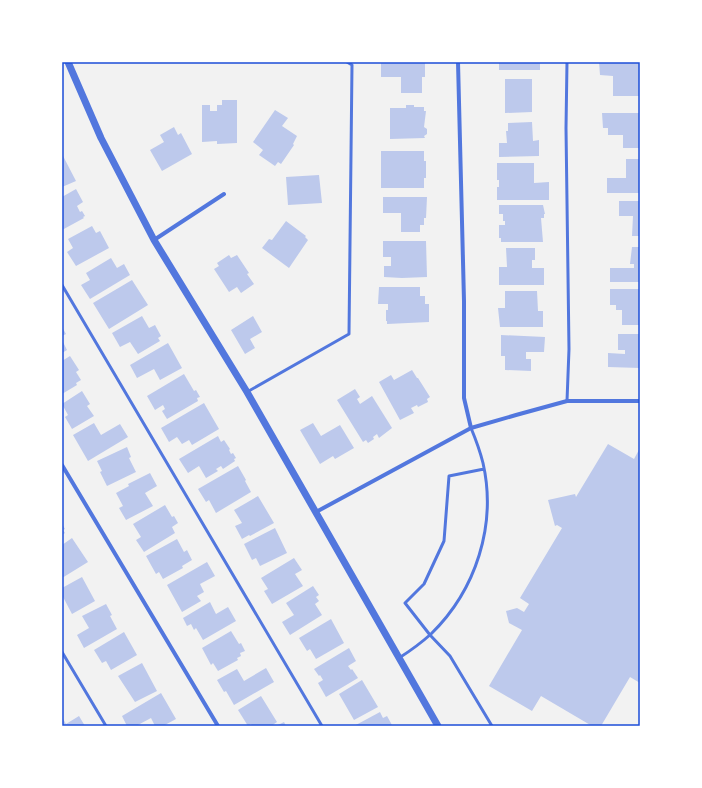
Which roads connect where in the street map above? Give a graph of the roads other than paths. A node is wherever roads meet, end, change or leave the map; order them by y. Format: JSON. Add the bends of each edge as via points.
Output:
{"nodes":[{"id":1,"x":68,"y":62,"type":"edge"},
{"id":2,"x":347,"y":62,"type":"edge"},
{"id":3,"x":458,"y":62,"type":"edge"},
{"id":4,"x":567,"y":62,"type":"edge"},
{"id":5,"x":224,"y":194,"type":"dead end"},
{"id":6,"x":154,"y":240,"type":"junction"},
{"id":7,"x":62,"y":285,"type":"edge"},
{"id":8,"x":247,"y":392,"type":"junction"},
{"id":9,"x":567,"y":401,"type":"junction"},
{"id":10,"x":640,"y":401,"type":"edge"},
{"id":11,"x":471,"y":428,"type":"junction"},
{"id":12,"x":62,"y":465,"type":"edge"},
{"id":13,"x":484,"y":470,"type":"junction"},
{"id":14,"x":316,"y":512,"type":"junction"},
{"id":15,"x":430,"y":635,"type":"junction"},
{"id":16,"x":62,"y":652,"type":"edge"},
{"id":17,"x":399,"y":658,"type":"junction"},
{"id":18,"x":106,"y":726,"type":"edge"},
{"id":19,"x":218,"y":726,"type":"edge"},
{"id":20,"x":322,"y":726,"type":"edge"},
{"id":21,"x":438,"y":726,"type":"edge"},
{"id":22,"x":492,"y":726,"type":"edge"}],
"edges":[{"from":1,"to":6,"type":"street","via":[[101,138]]},
{"from":2,"to":8,"type":"lane","via":[[352,65],[349,334]]},
{"from":3,"to":11,"type":"street","via":[[464,398]]},
{"from":4,"to":9,"type":"lane"},
{"from":5,"to":6,"type":"street"},
{"from":6,"to":8,"type":"street"},
{"from":7,"to":20,"type":"lane"},
{"from":8,"to":14,"type":"street"},
{"from":9,"to":10,"type":"street"},
{"from":9,"to":11,"type":"street"},
{"from":11,"to":13,"type":"lane"},
{"from":11,"to":14,"type":"street"},
{"from":12,"to":19,"type":"street"},
{"from":13,"to":15,"type":"lane","via":[[488,500],[480,555],[474,573],[455,607]]},
{"from":13,"to":15,"type":"lane","via":[[449,476],[444,541],[424,584],[405,603]]},
{"from":14,"to":17,"type":"street"},
{"from":15,"to":17,"type":"lane"},
{"from":15,"to":22,"type":"lane","via":[[450,656]]},
{"from":16,"to":18,"type":"lane"},
{"from":17,"to":21,"type":"street"}]}
